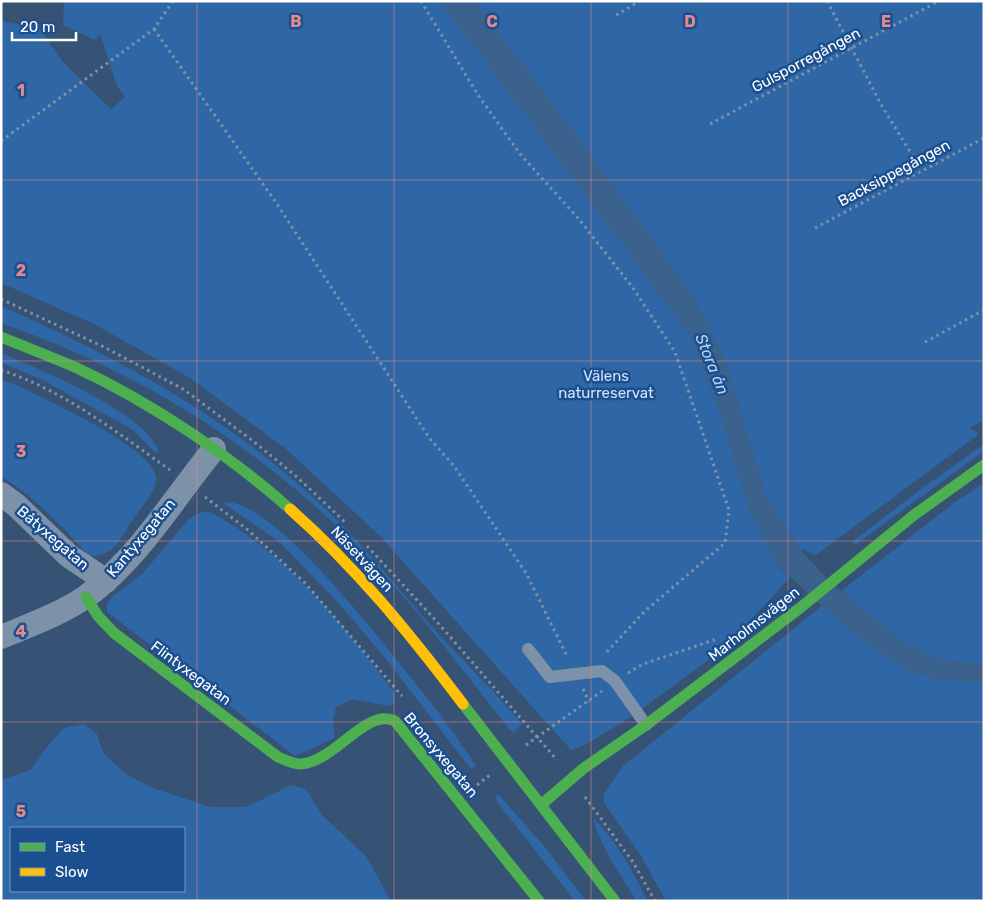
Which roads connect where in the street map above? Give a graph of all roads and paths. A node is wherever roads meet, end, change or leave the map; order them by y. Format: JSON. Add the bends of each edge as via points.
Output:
{"nodes":[{"id":1,"x":172,"y":1,"type":"edge"},
{"id":2,"x":421,"y":1,"type":"edge"},
{"id":3,"x":640,"y":1,"type":"edge"},
{"id":4,"x":827,"y":1,"type":"edge"},
{"id":5,"x":939,"y":1,"type":"edge"},
{"id":6,"x":616,"y":15,"type":"dead end"},
{"id":7,"x":154,"y":29,"type":"junction"},
{"id":8,"x":851,"y":49,"type":"junction"},
{"id":9,"x":710,"y":124,"type":"dead end"},
{"id":10,"x":984,"y":138,"type":"edge"},
{"id":11,"x":1,"y":141,"type":"edge"},
{"id":12,"x":922,"y":171,"type":"junction"},
{"id":13,"x":815,"y":228,"type":"dead end"},
{"id":14,"x":984,"y":310,"type":"edge"},
{"id":15,"x":1,"y":337,"type":"edge"},
{"id":16,"x":925,"y":342,"type":"dead end"},
{"id":17,"x":1,"y":370,"type":"edge"},
{"id":18,"x":214,"y":449,"type":"junction"},
{"id":19,"x":984,"y":465,"type":"edge"},
{"id":20,"x":187,"y":482,"type":"junction"},
{"id":21,"x":1,"y":494,"type":"edge"},
{"id":22,"x":106,"y":581,"type":"junction"},
{"id":23,"x":86,"y":597,"type":"junction"},
{"id":24,"x":1,"y":637,"type":"edge"},
{"id":25,"x":528,"y":649,"type":"dead end"},
{"id":26,"x":592,"y":670,"type":"junction"},
{"id":27,"x":576,"y":673,"type":"junction"},
{"id":28,"x":406,"y":702,"type":"dead end"},
{"id":29,"x":589,"y":702,"type":"dead end"},
{"id":30,"x":646,"y":726,"type":"junction"},
{"id":31,"x":290,"y":762,"type":"joint"},
{"id":32,"x":542,"y":804,"type":"junction"},
{"id":33,"x":539,"y":901,"type":"edge"},
{"id":34,"x":615,"y":901,"type":"edge"}],
"edges":[{"from":1,"to":7,"type":"path"},
{"from":2,"to":26,"type":"path","via":[[478,95],[520,154],[578,218],[633,288],[675,352],[729,510],[725,543],[645,612]]},
{"from":3,"to":6,"type":"path"},
{"from":4,"to":8,"type":"path"},
{"from":5,"to":8,"type":"path","name":"Gulsporregången"},
{"from":7,"to":11,"type":"path"},
{"from":7,"to":27,"type":"path","via":[[277,204],[430,438],[454,466],[526,573]]},
{"from":8,"to":9,"type":"path","name":"Gulsporregången"},
{"from":8,"to":12,"type":"path"},
{"from":10,"to":12,"type":"path","name":"Backsippegången"},
{"from":12,"to":13,"type":"path","name":"Backsippegången"},
{"from":14,"to":16,"type":"path"},
{"from":15,"to":18,"type":"street","name":"Näsetvägen","via":[[85,373],[138,401]]},
{"from":17,"to":20,"type":"path","via":[[48,390],[88,414]]},
{"from":18,"to":20,"type":"street","name":"Kantyxegatan"},
{"from":18,"to":32,"type":"street","name":"Näsetvägen","via":[[329,543],[405,628]]},
{"from":19,"to":30,"type":"street","name":"Marholmsvägen","via":[[914,515],[800,608]]},
{"from":20,"to":22,"type":"street","name":"Kantyxegatan","via":[[148,535]]},
{"from":20,"to":28,"type":"path","via":[[248,530],[306,584]]},
{"from":21,"to":22,"type":"street","name":"Båtyxegatan","via":[[69,556]]},
{"from":22,"to":23,"type":"street","name":"Kantyxegatan"},
{"from":23,"to":24,"type":"street","name":"Kantyxegatan","via":[[50,617]]},
{"from":23,"to":31,"type":"street","name":"Flintyxegatan","via":[[114,634],[278,757]]},
{"from":25,"to":27,"type":"lane","via":[[550,677]]},
{"from":26,"to":27,"type":"lane"},
{"from":26,"to":30,"type":"lane","via":[[602,671],[615,681]]},
{"from":27,"to":29,"type":"path"},
{"from":30,"to":32,"type":"street","name":"Marholmsvägen","via":[[584,768]]},
{"from":31,"to":33,"type":"street","name":"Bronsyxegatan","via":[[314,761],[378,718],[396,721]]},
{"from":32,"to":34,"type":"street","name":"Näsetvägen"}]}
